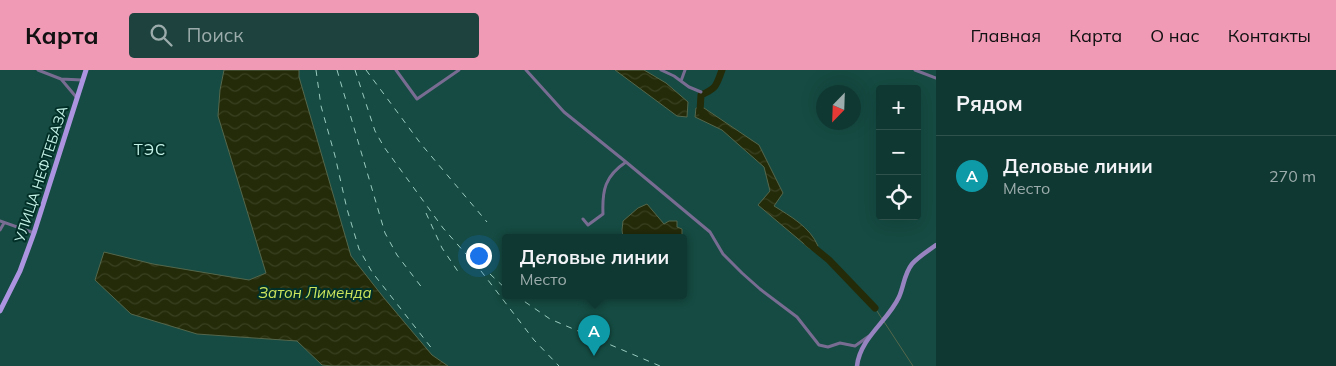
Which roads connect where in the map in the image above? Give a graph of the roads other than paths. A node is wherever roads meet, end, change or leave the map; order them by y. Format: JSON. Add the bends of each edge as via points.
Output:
{"nodes":[{"id":1,"x":38,"y":70,"type":"edge"},
{"id":2,"x":86,"y":70,"type":"edge"},
{"id":3,"x":396,"y":70,"type":"edge"},
{"id":4,"x":459,"y":70,"type":"edge"},
{"id":5,"x":526,"y":70,"type":"edge"},
{"id":6,"x":660,"y":70,"type":"edge"},
{"id":7,"x":685,"y":70,"type":"edge"},
{"id":8,"x":915,"y":70,"type":"edge"},
{"id":9,"x":47,"y":72,"type":"edge"},
{"id":10,"x":61,"y":78,"type":"junction"},
{"id":11,"x":936,"y":78,"type":"edge"},
{"id":12,"x":83,"y":80,"type":"junction"},
{"id":13,"x":682,"y":81,"type":"junction"},
{"id":14,"x":701,"y":92,"type":"dead end"},
{"id":15,"x":78,"y":98,"type":"junction"},
{"id":16,"x":626,"y":162,"type":"junction"},
{"id":17,"x":583,"y":219,"type":"dead end"},
{"id":18,"x":2,"y":222,"type":"edge"},
{"id":19,"x":0,"y":230,"type":"edge"},
{"id":20,"x":34,"y":233,"type":"junction"},
{"id":21,"x":936,"y":244,"type":"edge"},
{"id":22,"x":0,"y":311,"type":"edge"},
{"id":23,"x":871,"y":336,"type":"junction"},
{"id":24,"x":857,"y":366,"type":"edge"}],
"edges":[{"from":1,"to":9,"type":"street"},
{"from":2,"to":12,"type":"main road","name":"УЛИЦА НЕФТЕБАЗА"},
{"from":3,"to":4,"type":"street","via":[[417,99]]},
{"from":5,"to":16,"type":"street","via":[[564,112]]},
{"from":6,"to":13,"type":"street"},
{"from":7,"to":13,"type":"street"},
{"from":8,"to":11,"type":"street"},
{"from":9,"to":10,"type":"street"},
{"from":10,"to":12,"type":"street"},
{"from":10,"to":15,"type":"street"},
{"from":12,"to":15,"type":"main road","name":"УЛИЦА НЕФТЕБАЗА"},
{"from":13,"to":14,"type":"street"},
{"from":15,"to":20,"type":"main road","name":"УЛИЦА НЕФТЕБАЗА"},
{"from":16,"to":17,"type":"street","via":[[607,182],[602,195],[603,214],[588,225]]},
{"from":16,"to":23,"type":"street","via":[[710,232],[723,254],[742,274],[797,317],[819,345],[855,346]]},
{"from":18,"to":19,"type":"street"},
{"from":18,"to":20,"type":"street"},
{"from":20,"to":22,"type":"main road","name":"УЛИЦА НЕФТЕБАЗА"},
{"from":21,"to":23,"type":"street","via":[[912,264],[894,306]]},
{"from":23,"to":24,"type":"street"}]}
